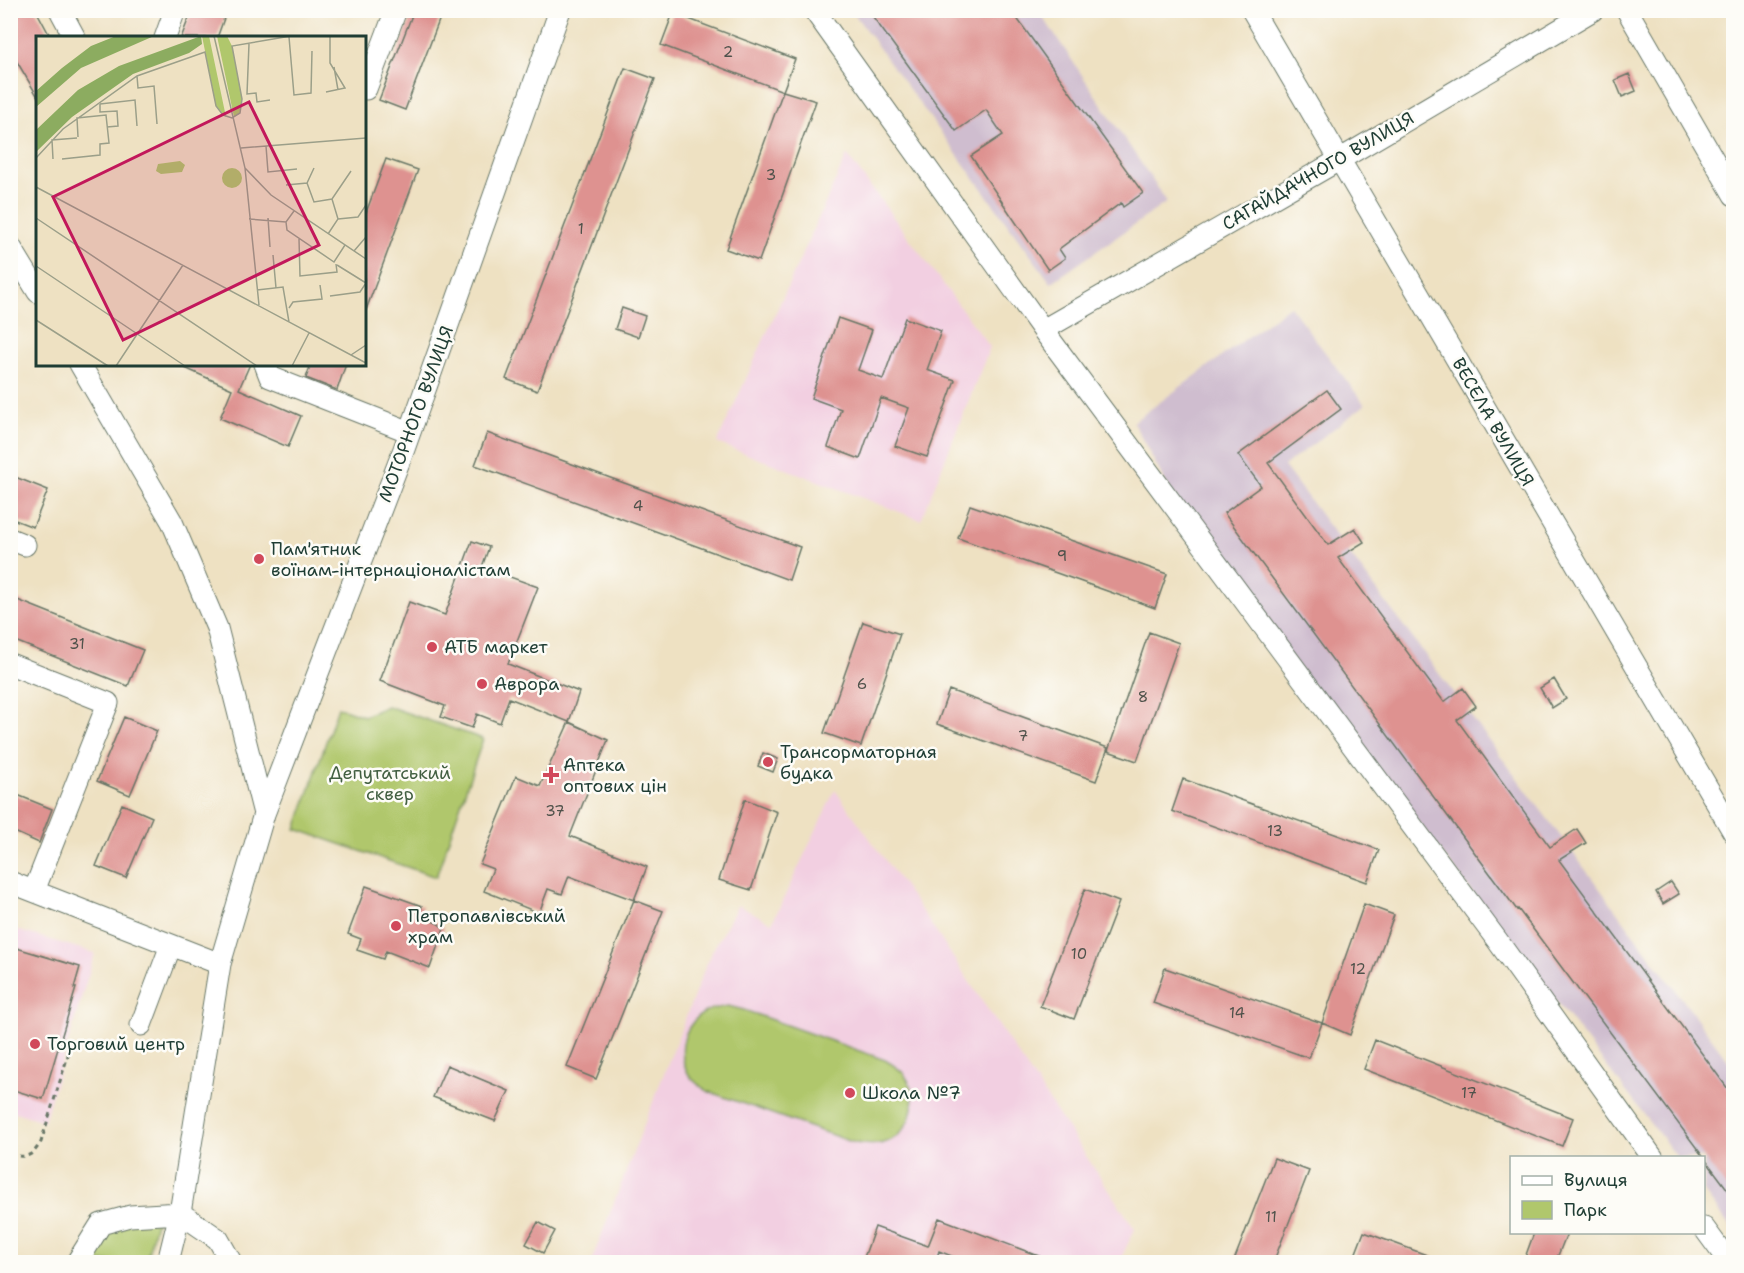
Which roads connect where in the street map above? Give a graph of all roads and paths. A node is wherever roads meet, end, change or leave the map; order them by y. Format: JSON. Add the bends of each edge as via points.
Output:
{"nodes":[{"id":1,"x":60,"y":10,"type":"edge"},
{"id":2,"x":175,"y":10,"type":"edge"},
{"id":3,"x":396,"y":10,"type":"edge"},
{"id":4,"x":560,"y":10,"type":"edge"},
{"id":5,"x":814,"y":10,"type":"edge"},
{"id":6,"x":1252,"y":10,"type":"edge"},
{"id":7,"x":1593,"y":10,"type":"edge"},
{"id":8,"x":1627,"y":10,"type":"edge"},
{"id":9,"x":74,"y":36,"type":"edge"},
{"id":10,"x":166,"y":36,"type":"edge"},
{"id":11,"x":366,"y":89,"type":"dead end"},
{"id":12,"x":1339,"y":160,"type":"junction"},
{"id":13,"x":1734,"y":195,"type":"edge"},
{"id":14,"x":10,"y":246,"type":"edge"},
{"id":15,"x":36,"y":289,"type":"edge"},
{"id":16,"x":1043,"y":330,"type":"junction"},
{"id":17,"x":81,"y":366,"type":"edge"},
{"id":18,"x":270,"y":369,"type":"edge"},
{"id":19,"x":410,"y":432,"type":"junction"},
{"id":20,"x":10,"y":664,"type":"edge"},
{"id":21,"x":264,"y":814,"type":"junction"},
{"id":22,"x":1734,"y":833,"type":"edge"},
{"id":23,"x":10,"y":882,"type":"edge"},
{"id":24,"x":34,"y":891,"type":"junction"},
{"id":25,"x":171,"y":945,"type":"junction"},
{"id":26,"x":220,"y":964,"type":"junction"},
{"id":27,"x":141,"y":1025,"type":"dead end"},
{"id":28,"x":70,"y":1049,"type":"dead end"},
{"id":29,"x":10,"y":1154,"type":"edge"},
{"id":30,"x":1652,"y":1156,"type":"edge"},
{"id":31,"x":180,"y":1213,"type":"junction"},
{"id":32,"x":1705,"y":1228,"type":"edge"},
{"id":33,"x":77,"y":1263,"type":"edge"},
{"id":34,"x":168,"y":1263,"type":"edge"},
{"id":35,"x":231,"y":1263,"type":"edge"},
{"id":36,"x":1729,"y":1263,"type":"edge"}],
"edges":[{"from":1,"to":9,"type":"street"},
{"from":2,"to":10,"type":"street"},
{"from":3,"to":11,"type":"street"},
{"from":4,"to":19,"type":"street","name":"МОТОРНОГО ВУЛИЦЯ"},
{"from":5,"to":16,"type":"street"},
{"from":6,"to":12,"type":"street","name":"ВЕСЕЛА ВУЛИЦЯ"},
{"from":7,"to":12,"type":"street","name":"САГАЙДАЧНОГО ВУЛИЦЯ"},
{"from":8,"to":13,"type":"street"},
{"from":12,"to":16,"type":"street","name":"САГАЙДАЧНОГО ВУЛИЦЯ"},
{"from":12,"to":22,"type":"street","name":"ВЕСЕЛА ВУЛИЦЯ"},
{"from":14,"to":15,"type":"street"},
{"from":16,"to":30,"type":"street","via":[[1491,931]]},
{"from":17,"to":21,"type":"street","via":[[172,522],[217,628]]},
{"from":18,"to":19,"type":"street"},
{"from":19,"to":21,"type":"street","name":"МОТОРНОГО ВУЛИЦЯ"},
{"from":20,"to":24,"type":"street","via":[[108,703]]},
{"from":21,"to":26,"type":"street","name":"МОТОРНОГО ВУЛИЦЯ"},
{"from":23,"to":24,"type":"street"},
{"from":24,"to":25,"type":"street"},
{"from":25,"to":26,"type":"street"},
{"from":25,"to":27,"type":"street"},
{"from":26,"to":31,"type":"street","name":"МОТОРНОГО ВУЛИЦЯ"},
{"from":28,"to":29,"type":"path","via":[[41,1142],[33,1154]]},
{"from":31,"to":33,"type":"street","via":[[130,1216],[101,1224]]},
{"from":31,"to":34,"type":"street","name":"МОТОРНОГО ВУЛИЦЯ"},
{"from":31,"to":35,"type":"street","via":[[218,1239]]},
{"from":32,"to":36,"type":"street"}]}
